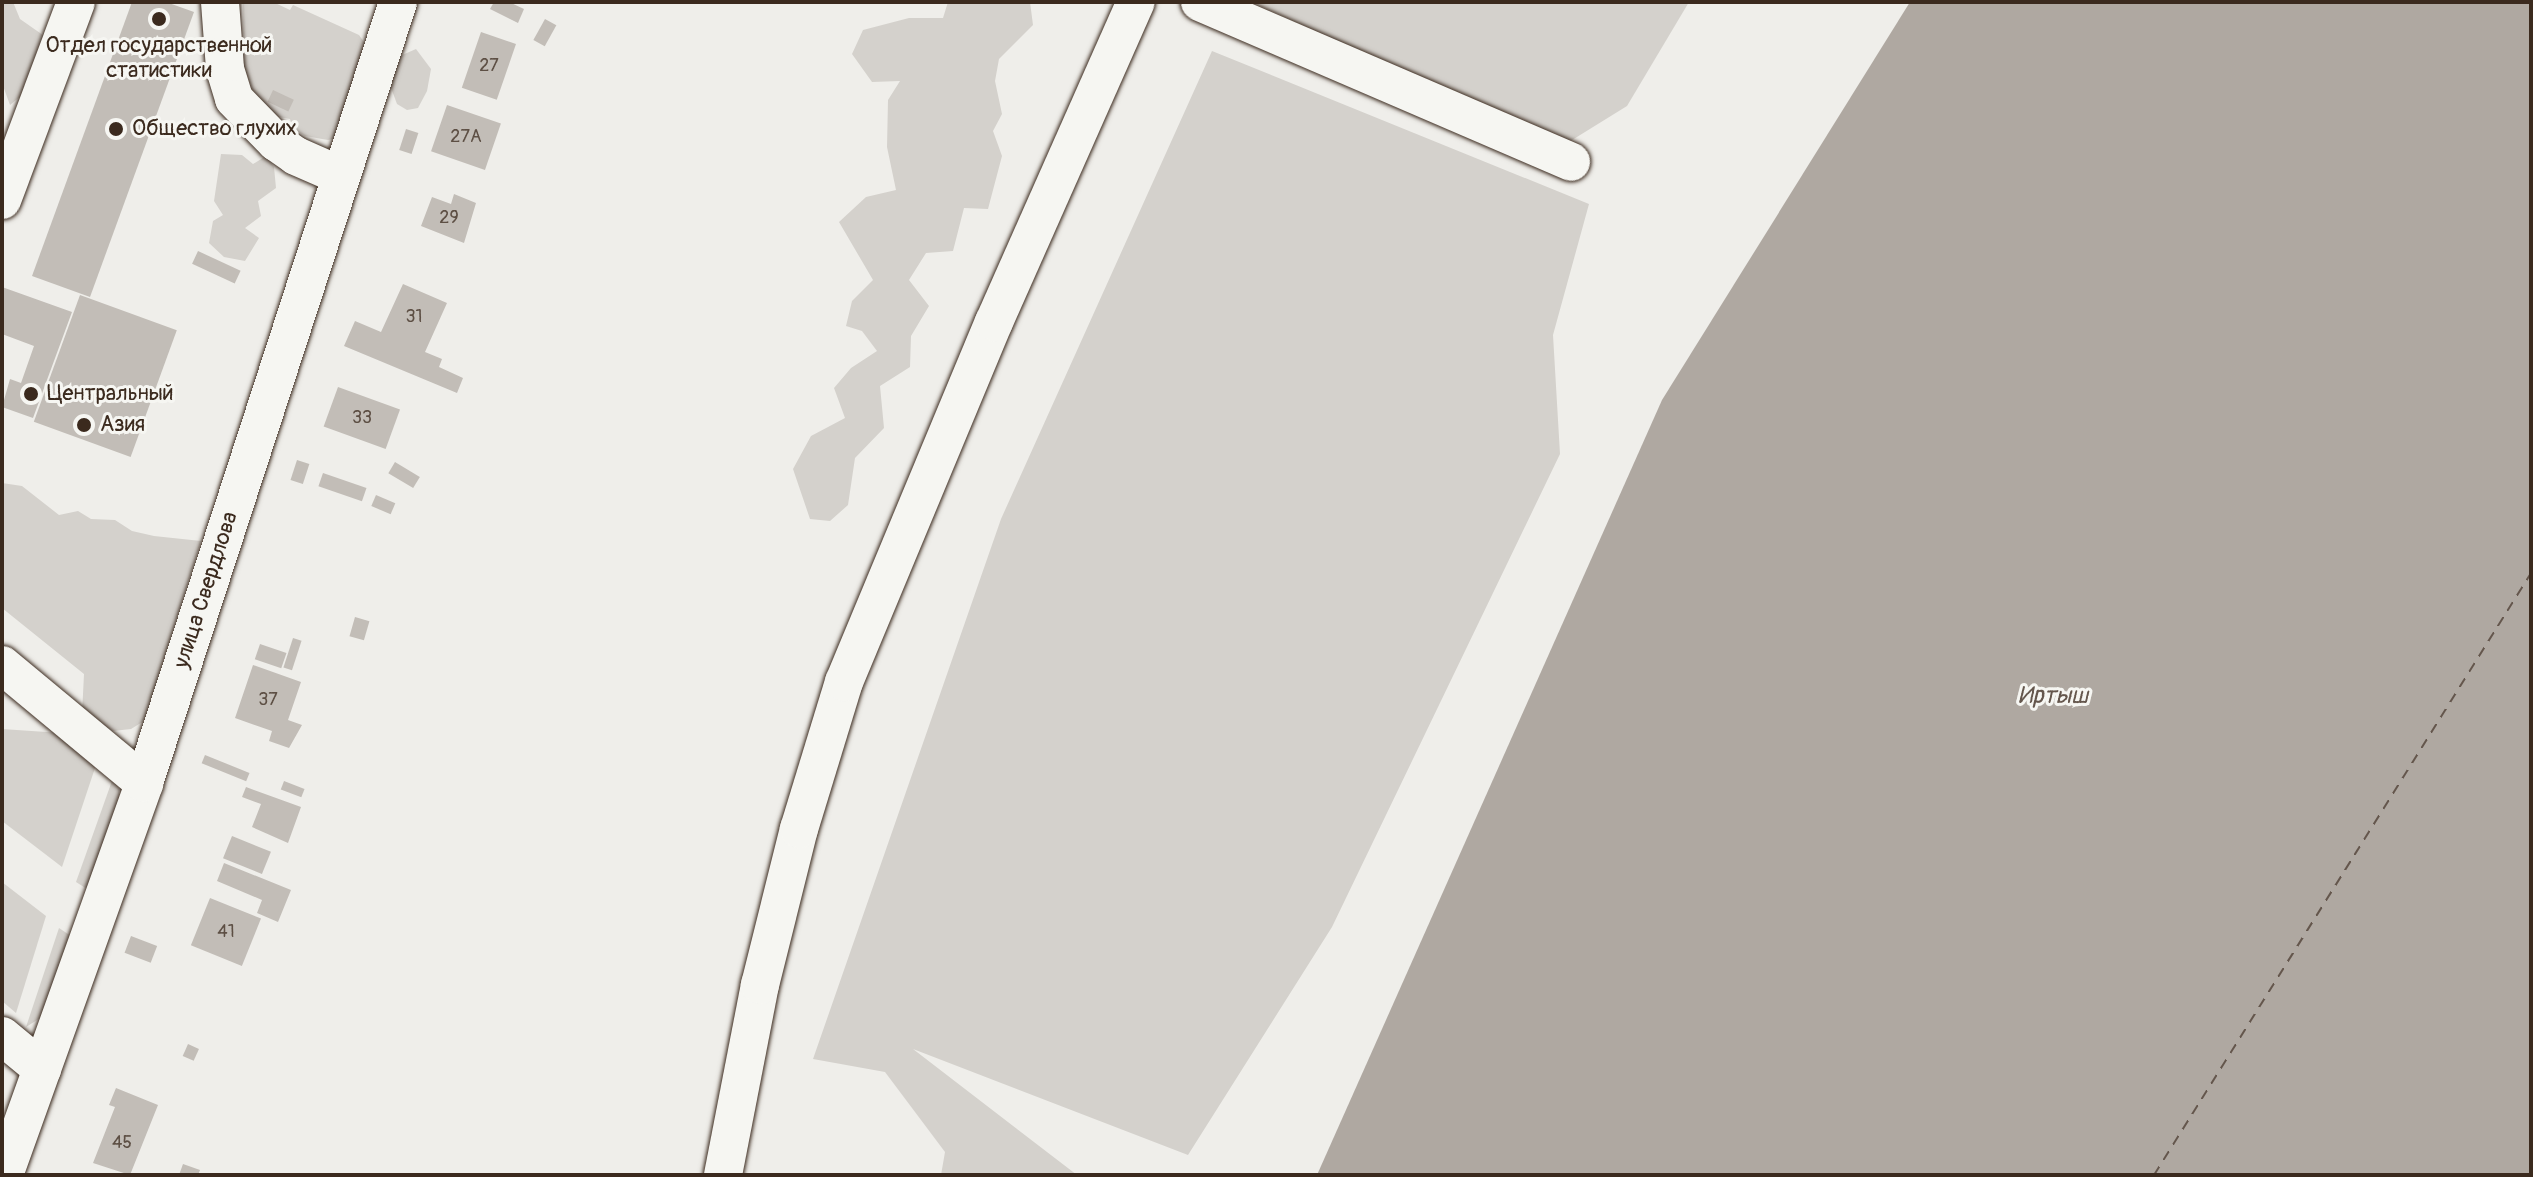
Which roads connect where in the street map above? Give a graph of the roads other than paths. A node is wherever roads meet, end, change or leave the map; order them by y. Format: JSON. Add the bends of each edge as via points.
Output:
{"nodes":[{"id":1,"x":76,"y":2,"type":"edge"},
{"id":2,"x":220,"y":2,"type":"edge"},
{"id":3,"x":398,"y":2,"type":"edge"},
{"id":4,"x":1136,"y":2,"type":"edge"},
{"id":5,"x":1200,"y":2,"type":"edge"},
{"id":6,"x":1571,"y":162,"type":"dead end"},
{"id":7,"x":339,"y":175,"type":"junction"},
{"id":8,"x":2,"y":200,"type":"edge"},
{"id":9,"x":2,"y":665,"type":"edge"},
{"id":10,"x":144,"y":783,"type":"junction"},
{"id":11,"x":2,"y":1036,"type":"edge"},
{"id":12,"x":42,"y":1069,"type":"junction"},
{"id":13,"x":4,"y":1175,"type":"edge"},
{"id":14,"x":723,"y":1175,"type":"edge"}],
"edges":[{"from":1,"to":8,"type":"street"},
{"from":2,"to":7,"type":"street","via":[[225,69],[234,99],[286,149]]},
{"from":3,"to":7,"type":"street","name":"улица Свердлова"},
{"from":4,"to":14,"type":"street","via":[[994,322],[844,682],[763,971]]},
{"from":5,"to":6,"type":"street"},
{"from":7,"to":10,"type":"street","name":"улица Свердлова"},
{"from":9,"to":10,"type":"street"},
{"from":10,"to":12,"type":"street","name":"улица Свердлова"},
{"from":11,"to":12,"type":"street"},
{"from":12,"to":13,"type":"street","name":"улица Свердлова"}]}
